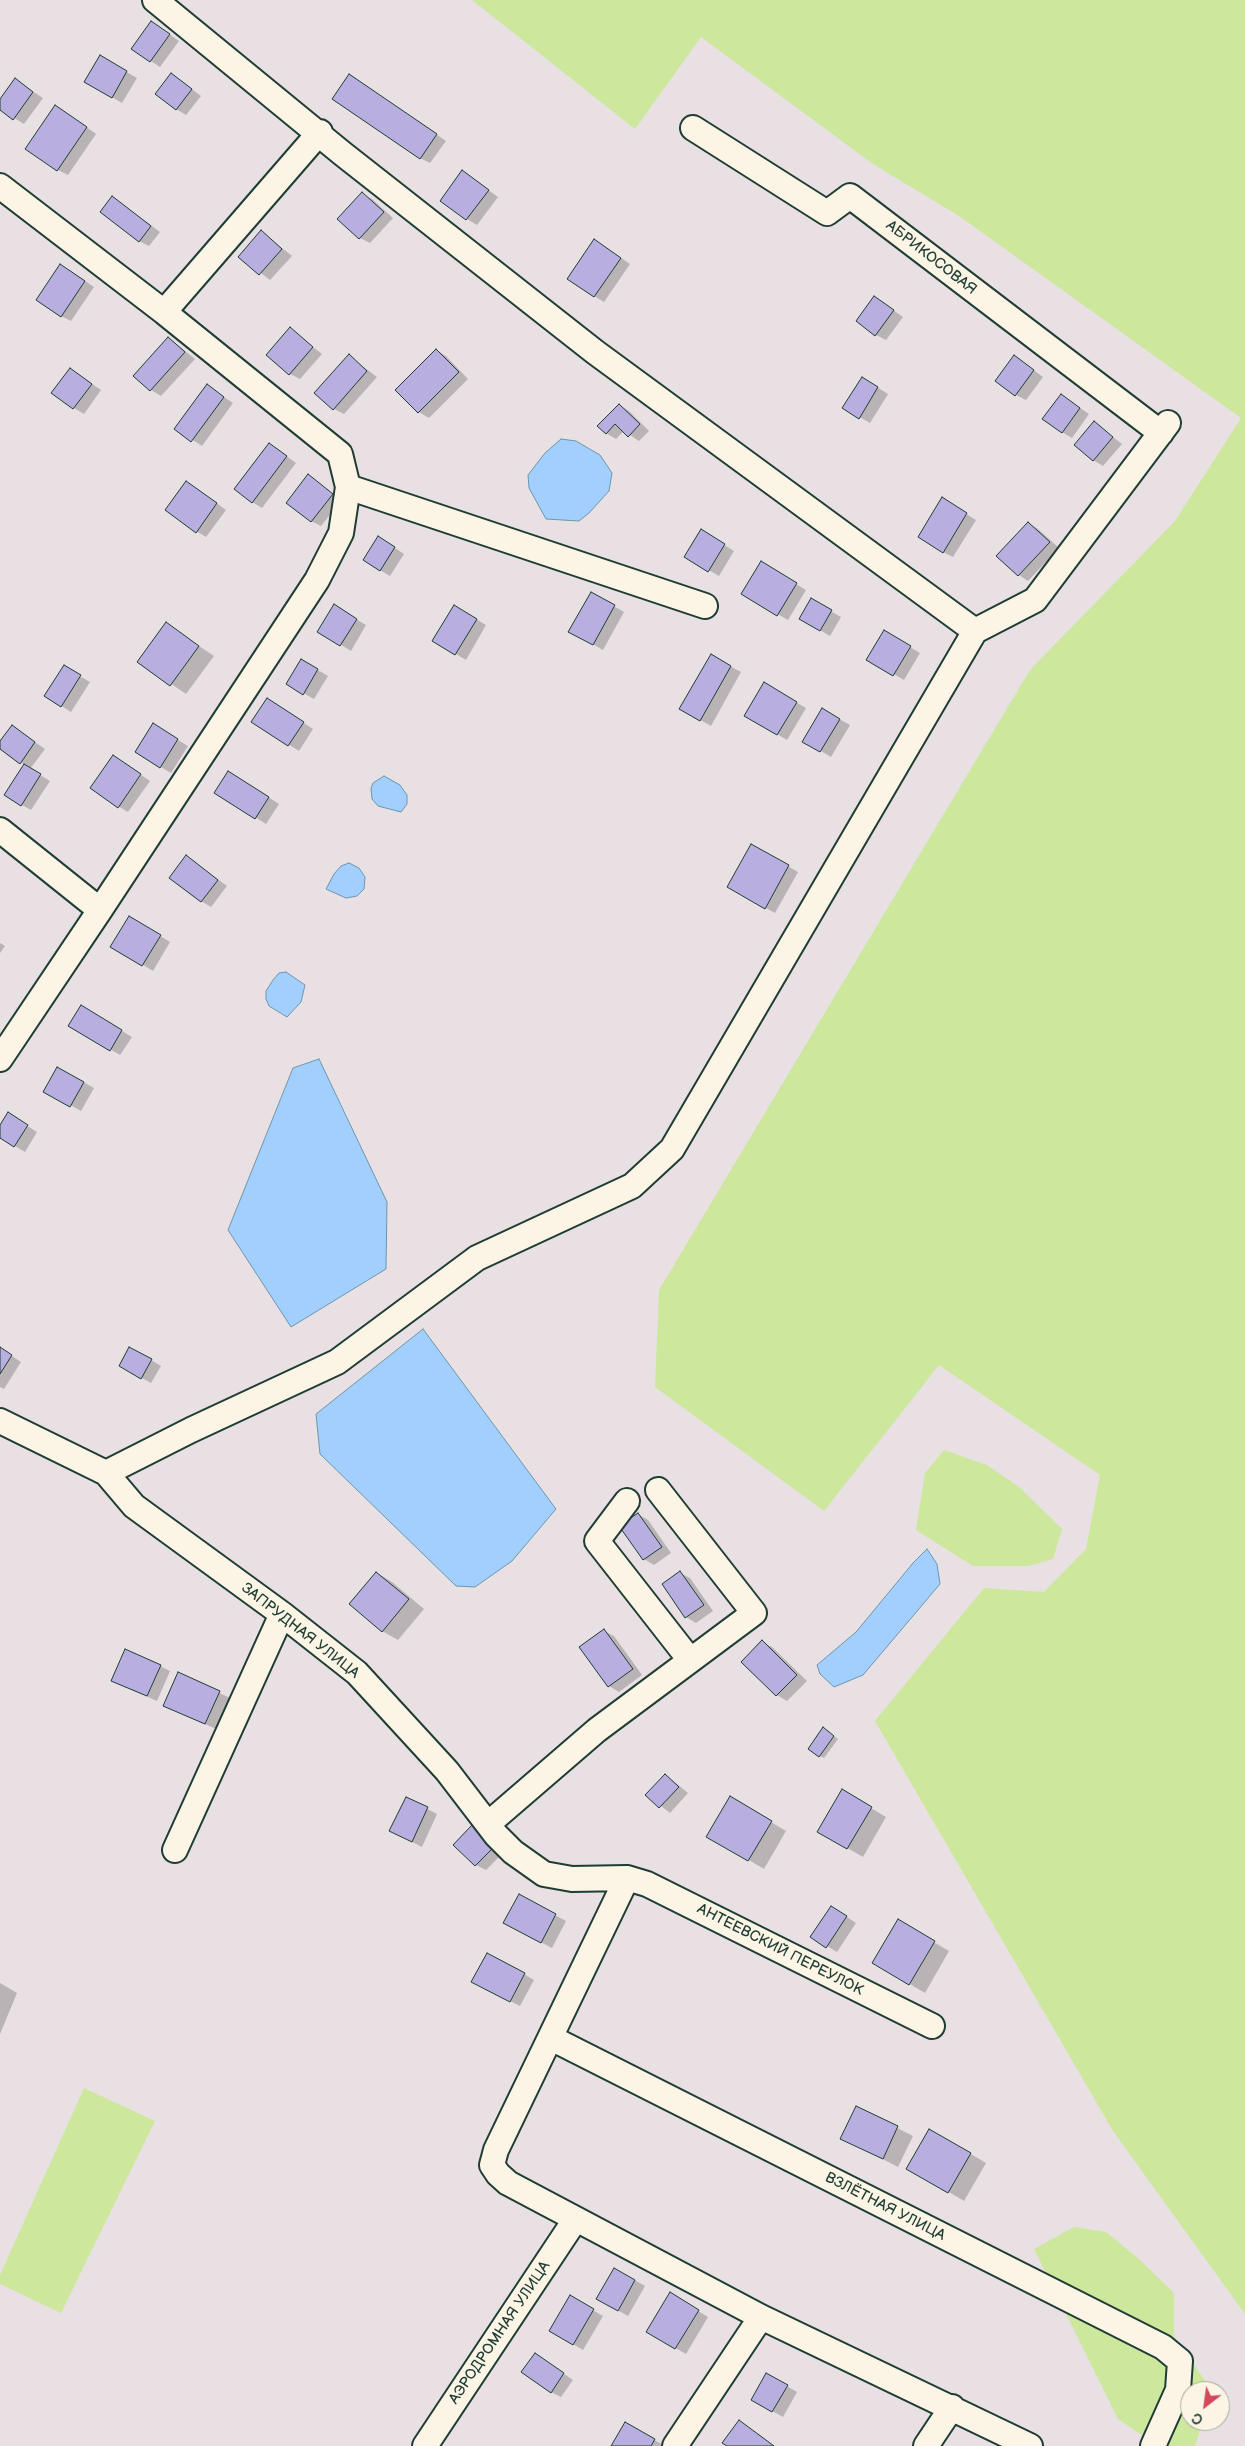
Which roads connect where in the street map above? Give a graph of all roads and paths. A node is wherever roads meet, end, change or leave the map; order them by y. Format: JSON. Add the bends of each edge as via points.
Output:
{"nodes":[{"id":1,"x":155,"y":0,"type":"edge"},
{"id":2,"x":693,"y":128,"type":"dead end"},
{"id":3,"x":320,"y":132,"type":"junction"},
{"id":4,"x":0,"y":186,"type":"edge"},
{"id":5,"x":164,"y":312,"type":"junction"},
{"id":6,"x":348,"y":487,"type":"junction"},
{"id":7,"x":705,"y":606,"type":"dead end"},
{"id":8,"x":975,"y":632,"type":"junction"},
{"id":9,"x":0,"y":830,"type":"edge"},
{"id":10,"x":100,"y":910,"type":"junction"},
{"id":11,"x":0,"y":1059,"type":"edge"},
{"id":12,"x":0,"y":1421,"type":"edge"},
{"id":13,"x":106,"y":1473,"type":"junction"},
{"id":14,"x":658,"y":1490,"type":"dead end"},
{"id":15,"x":627,"y":1501,"type":"dead end"},
{"id":16,"x":282,"y":1614,"type":"junction"},
{"id":17,"x":690,"y":1660,"type":"junction"},
{"id":18,"x":488,"y":1824,"type":"junction"},
{"id":19,"x":174,"y":1850,"type":"dead end"},
{"id":20,"x":627,"y":1878,"type":"junction"},
{"id":21,"x":932,"y":2026,"type":"dead end"},
{"id":22,"x":551,"y":2038,"type":"junction"},
{"id":23,"x":575,"y":2220,"type":"junction"},
{"id":24,"x":761,"y":2317,"type":"junction"},
{"id":25,"x":952,"y":2407,"type":"junction"},
{"id":26,"x":425,"y":2446,"type":"edge"},
{"id":27,"x":675,"y":2446,"type":"edge"},
{"id":28,"x":926,"y":2446,"type":"edge"},
{"id":29,"x":1030,"y":2446,"type":"edge"},
{"id":30,"x":1153,"y":2446,"type":"edge"}],
"edges":[{"from":1,"to":3,"type":"street"},
{"from":2,"to":8,"type":"street","name":"АБРИКОСОВАЯ","via":[[827,213],[850,196],[1165,428],[1036,600]]},
{"from":3,"to":5,"type":"street"},
{"from":3,"to":8,"type":"street","via":[[595,352]]},
{"from":4,"to":5,"type":"street"},
{"from":5,"to":6,"type":"street","via":[[340,454]]},
{"from":6,"to":7,"type":"street"},
{"from":6,"to":10,"type":"street","via":[[341,532],[316,580]]},
{"from":8,"to":13,"type":"street","via":[[672,1149],[632,1186],[477,1258],[337,1362]]},
{"from":9,"to":10,"type":"street"},
{"from":10,"to":11,"type":"street"},
{"from":12,"to":13,"type":"street","name":"ЗАПРУДНАЯ УЛИЦА"},
{"from":13,"to":16,"type":"street","name":"ЗАПРУДНАЯ УЛИЦА","via":[[134,1506]]},
{"from":14,"to":17,"type":"street","via":[[754,1612]]},
{"from":15,"to":17,"type":"street","via":[[597,1541]]},
{"from":16,"to":18,"type":"street","name":"ЗАПРУДНАЯ УЛИЦА","via":[[357,1673],[447,1771]]},
{"from":16,"to":19,"type":"street"},
{"from":17,"to":18,"type":"street","via":[[597,1730]]},
{"from":18,"to":20,"type":"street","name":"ЗАПРУДНАЯ УЛИЦА","via":[[513,1852],[544,1874],[572,1879]]},
{"from":20,"to":21,"type":"street","name":"АНТЕЕВСКИЙ ПЕРЕУЛОК","via":[[646,1884]]},
{"from":20,"to":22,"type":"street"},
{"from":22,"to":23,"type":"street","via":[[496,2150],[492,2165],[508,2183]]},
{"from":22,"to":30,"type":"street","name":"ВЗЛЁТНАЯ УЛИЦА","via":[[1163,2348],[1180,2361],[1178,2390]]},
{"from":23,"to":24,"type":"street"},
{"from":23,"to":26,"type":"street","name":"АЭРОДРОМНАЯ УЛИЦА"},
{"from":24,"to":25,"type":"street"},
{"from":24,"to":27,"type":"street"},
{"from":25,"to":28,"type":"street"},
{"from":25,"to":29,"type":"street"}]}
